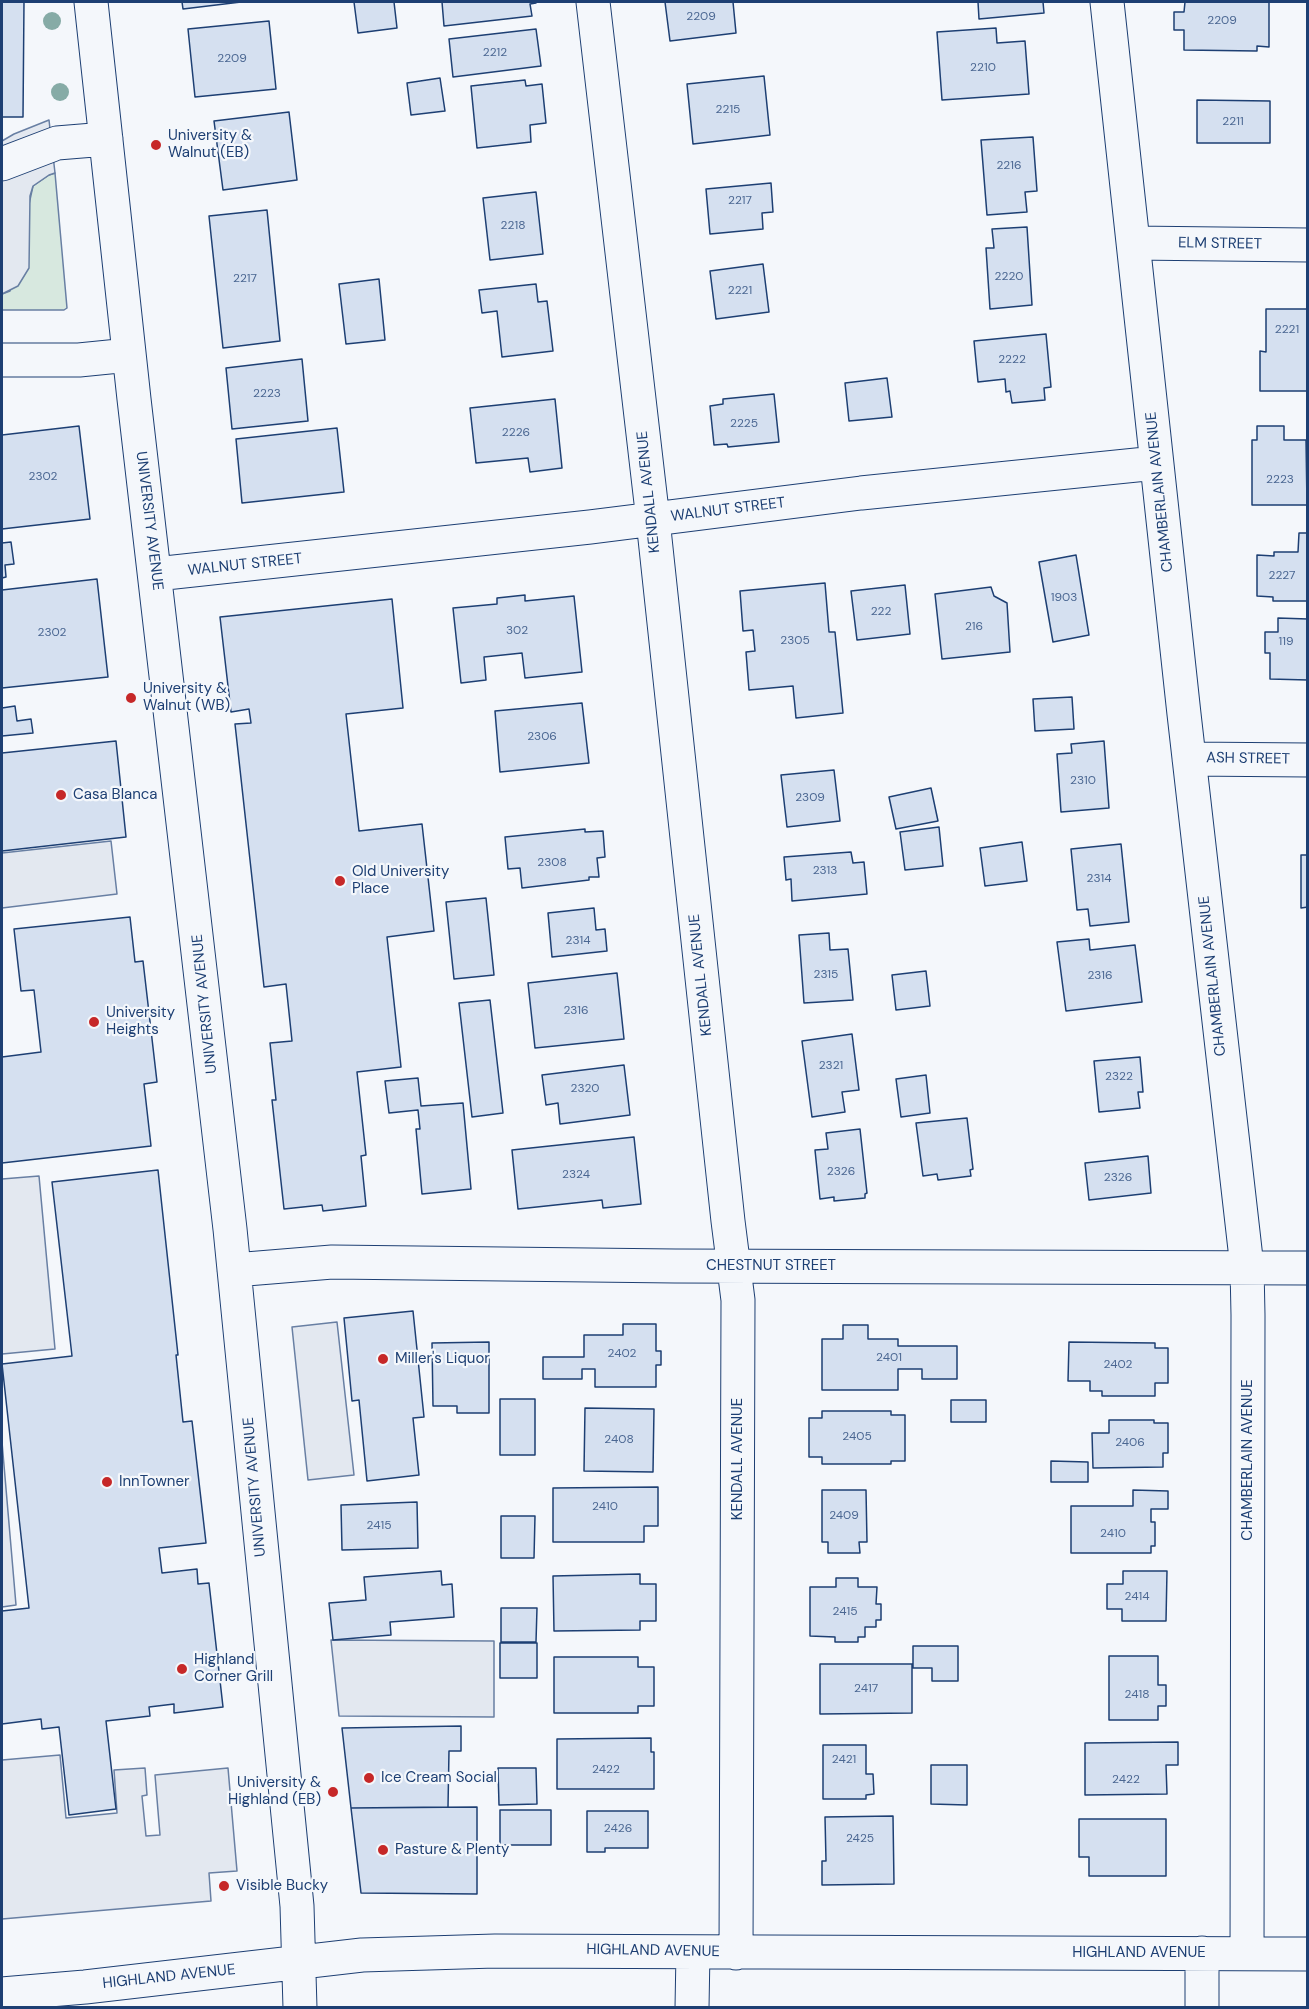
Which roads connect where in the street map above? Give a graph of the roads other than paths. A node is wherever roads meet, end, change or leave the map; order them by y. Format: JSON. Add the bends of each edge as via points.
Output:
{"nodes":[{"id":1,"x":91,"y":2,"type":"edge"},
{"id":2,"x":593,"y":2,"type":"edge"},
{"id":3,"x":1107,"y":2,"type":"edge"},
{"id":4,"x":106,"y":139,"type":"junction"},
{"id":5,"x":2,"y":164,"type":"edge"},
{"id":6,"x":1134,"y":243,"type":"junction"},
{"id":7,"x":1308,"y":245,"type":"edge"},
{"id":8,"x":129,"y":355,"type":"junction"},
{"id":9,"x":2,"y":360,"type":"edge"},
{"id":10,"x":1156,"y":462,"type":"junction"},
{"id":11,"x":652,"y":520,"type":"junction"},
{"id":12,"x":156,"y":574,"type":"junction"},
{"id":13,"x":1189,"y":759,"type":"junction"},
{"id":14,"x":1308,"y":760,"type":"edge"},
{"id":15,"x":734,"y":1266,"type":"junction"},
{"id":16,"x":1246,"y":1267,"type":"junction"},
{"id":17,"x":1308,"y":1268,"type":"edge"},
{"id":18,"x":234,"y":1270,"type":"junction"},
{"id":19,"x":693,"y":1952,"type":"junction"},
{"id":20,"x":736,"y":1953,"type":"junction"},
{"id":21,"x":1202,"y":1953,"type":"junction"},
{"id":22,"x":1247,"y":1953,"type":"junction"},
{"id":23,"x":1308,"y":1954,"type":"edge"},
{"id":24,"x":298,"y":1963,"type":"junction"},
{"id":25,"x":2,"y":1994,"type":"edge"},
{"id":26,"x":300,"y":2007,"type":"edge"},
{"id":27,"x":692,"y":2007,"type":"edge"},
{"id":28,"x":1202,"y":2007,"type":"edge"}],
"edges":[{"from":1,"to":4,"type":"street","name":"UNIVERSITY AVENUE"},
{"from":2,"to":11,"type":"street","name":"KENDALL AVENUE"},
{"from":3,"to":6,"type":"street","name":"CHAMBERLAIN AVENUE"},
{"from":4,"to":5,"type":"street","via":[[57,143]]},
{"from":4,"to":8,"type":"street","name":"UNIVERSITY AVENUE"},
{"from":6,"to":7,"type":"street","name":"ELM STREET"},
{"from":6,"to":10,"type":"street","name":"CHAMBERLAIN AVENUE"},
{"from":8,"to":9,"type":"street","via":[[79,360]]},
{"from":8,"to":12,"type":"street","name":"UNIVERSITY AVENUE"},
{"from":10,"to":11,"type":"street","name":"WALNUT STREET"},
{"from":10,"to":13,"type":"street","name":"CHAMBERLAIN AVENUE"},
{"from":11,"to":12,"type":"street","name":"WALNUT STREET"},
{"from":11,"to":15,"type":"street","name":"KENDALL AVENUE"},
{"from":12,"to":18,"type":"street","name":"UNIVERSITY AVENUE"},
{"from":13,"to":14,"type":"street","name":"ASH STREET"},
{"from":13,"to":16,"type":"street","name":"CHAMBERLAIN AVENUE"},
{"from":15,"to":16,"type":"street","name":"CHESTNUT STREET"},
{"from":15,"to":18,"type":"street","name":"CHESTNUT STREET","via":[[332,1262]]},
{"from":15,"to":20,"type":"street","name":"KENDALL AVENUE","via":[[738,1300]]},
{"from":16,"to":17,"type":"street","name":"CHESTNUT STREET"},
{"from":16,"to":22,"type":"street","name":"CHAMBERLAIN AVENUE"},
{"from":18,"to":24,"type":"street","name":"UNIVERSITY AVENUE","via":[[297,1906]]},
{"from":19,"to":20,"type":"street","name":"HIGHLAND AVENUE"},
{"from":19,"to":24,"type":"street","name":"HIGHLAND AVENUE","via":[[531,1950],[362,1955]]},
{"from":19,"to":27,"type":"street"},
{"from":20,"to":21,"type":"street","name":"HIGHLAND AVENUE"},
{"from":21,"to":22,"type":"street","name":"HIGHLAND AVENUE"},
{"from":21,"to":28,"type":"street"},
{"from":22,"to":23,"type":"street","name":"HIGHLAND AVENUE"},
{"from":24,"to":25,"type":"street","name":"HIGHLAND AVENUE"},
{"from":24,"to":26,"type":"street","name":"UNIVERSITY AVENUE"}]}
